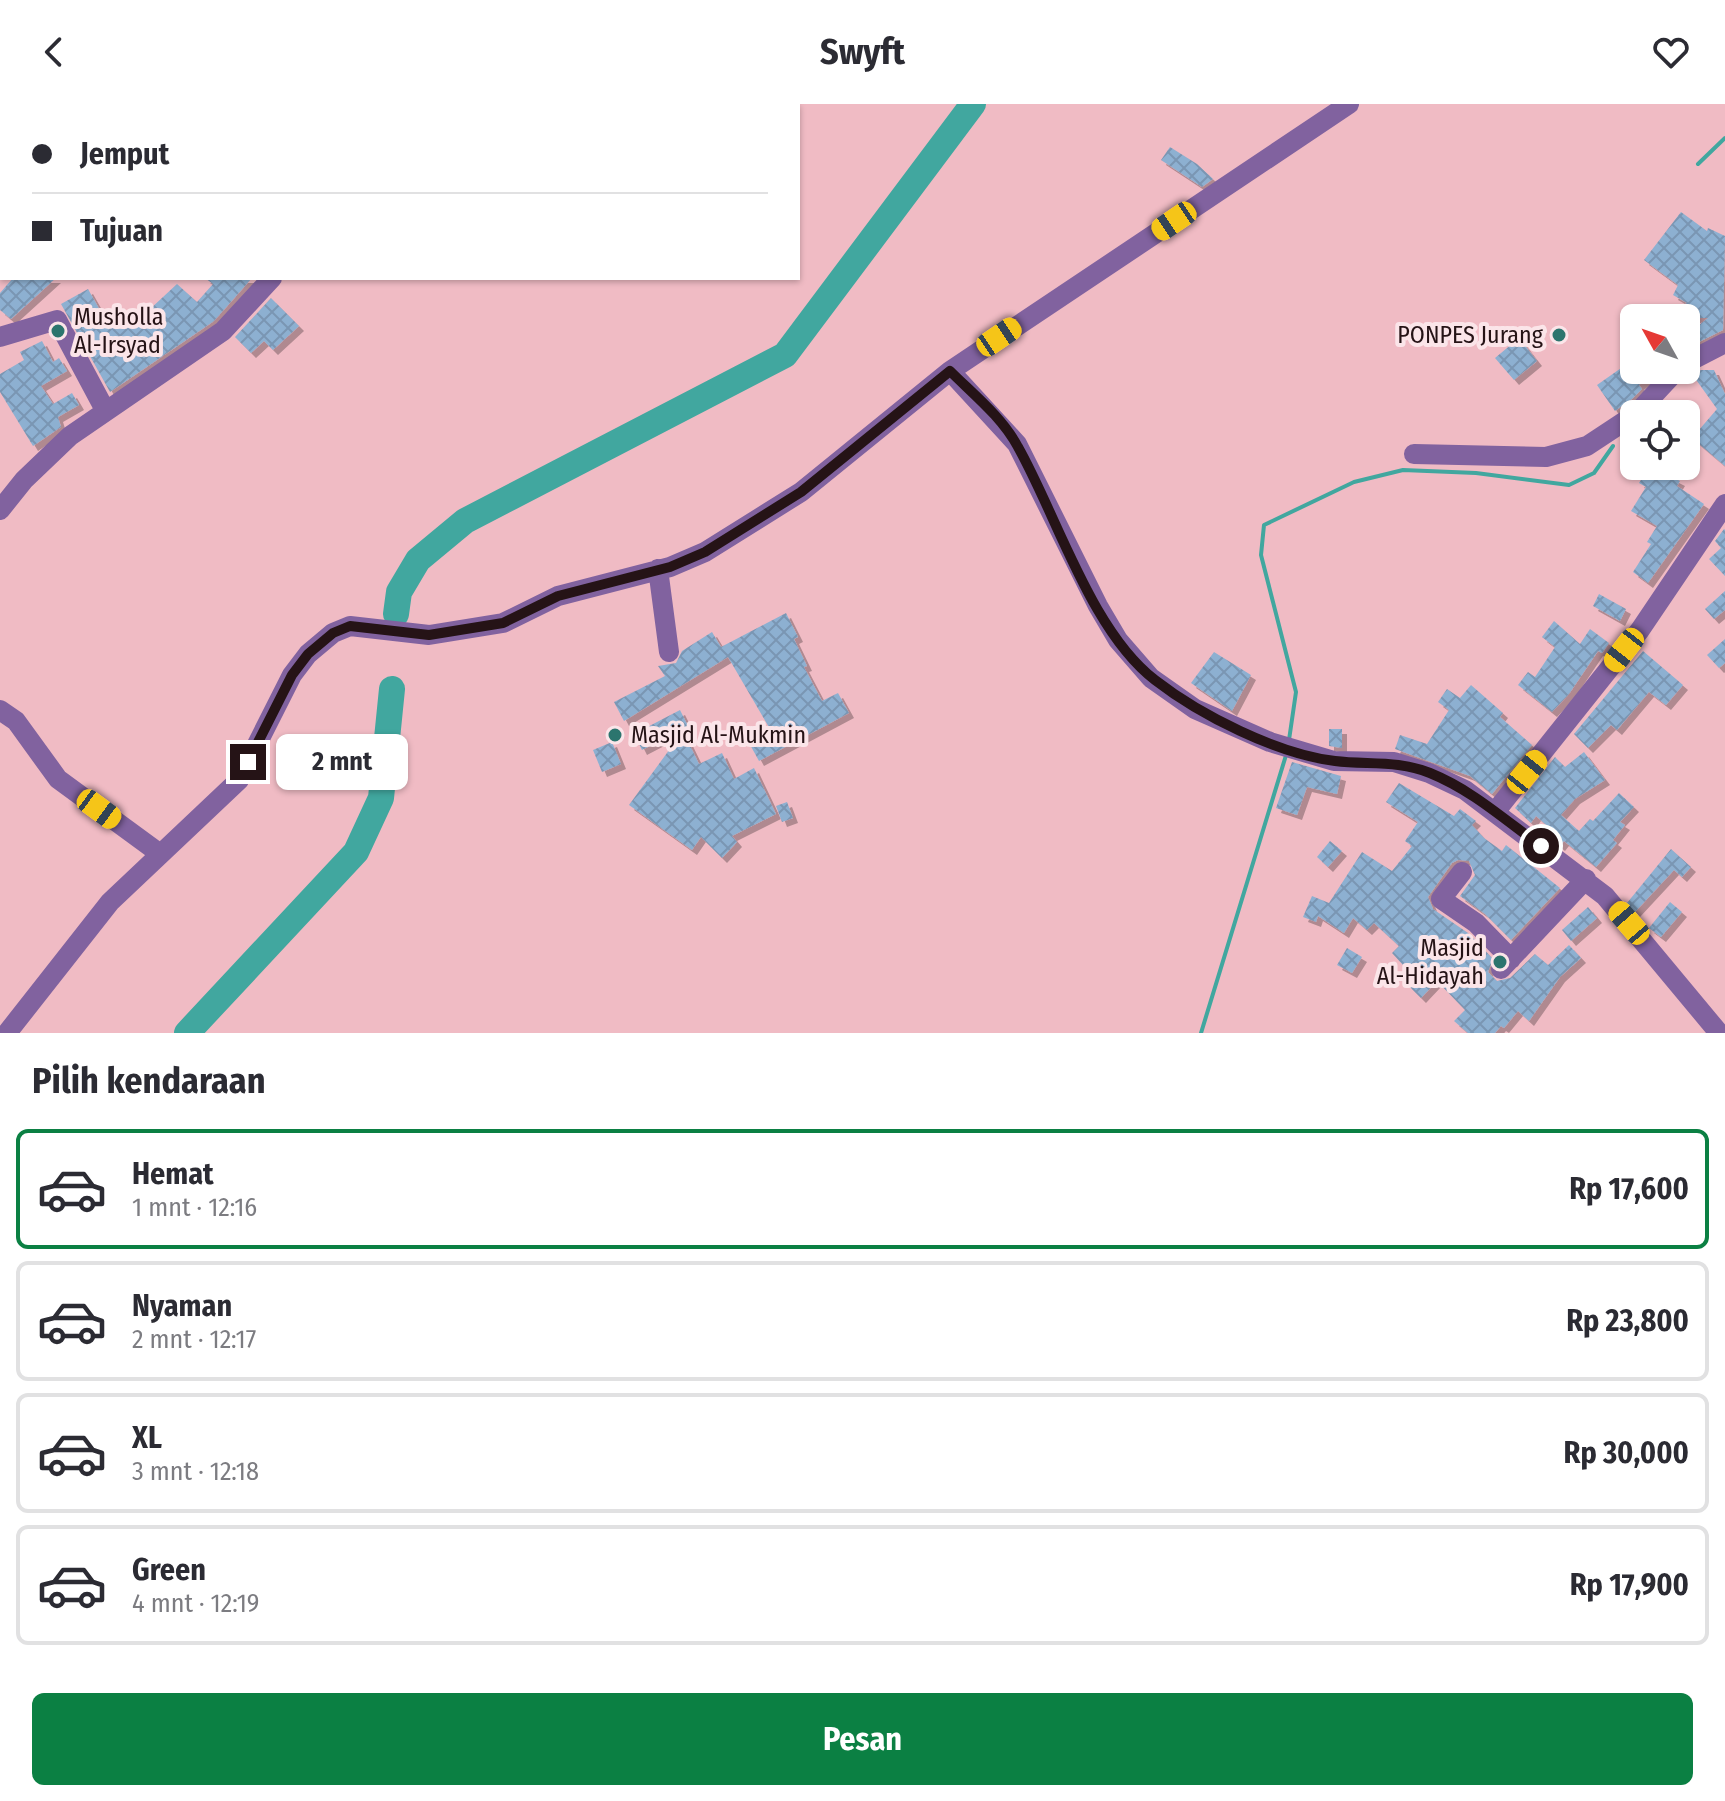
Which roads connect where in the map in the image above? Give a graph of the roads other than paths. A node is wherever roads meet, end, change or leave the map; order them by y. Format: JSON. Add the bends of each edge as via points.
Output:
{"nodes":[{"id":1,"x":1349,"y":104,"type":"edge"},
{"id":2,"x":270,"y":280,"type":"edge"},
{"id":3,"x":0,"y":337,"type":"edge"},
{"id":4,"x":1725,"y":343,"type":"edge"},
{"id":5,"x":1700,"y":356,"type":"edge"},
{"id":6,"x":950,"y":371,"type":"junction"},
{"id":7,"x":1664,"y":384,"type":"edge"},
{"id":8,"x":1649,"y":400,"type":"edge"},
{"id":9,"x":105,"y":410,"type":"junction"},
{"id":10,"x":1620,"y":425,"type":"edge"},
{"id":11,"x":1414,"y":454,"type":"dead end"},
{"id":12,"x":1725,"y":504,"type":"edge"},
{"id":13,"x":0,"y":510,"type":"edge"},
{"id":14,"x":658,"y":569,"type":"junction"},
{"id":15,"x":669,"y":652,"type":"dead end"},
{"id":16,"x":0,"y":710,"type":"edge"},
{"id":17,"x":1495,"y":812,"type":"junction"},
{"id":18,"x":159,"y":853,"type":"junction"},
{"id":19,"x":1462,"y":872,"type":"dead end"},
{"id":20,"x":1586,"y":879,"type":"junction"},
{"id":21,"x":7,"y":1033,"type":"edge"},
{"id":22,"x":1719,"y":1033,"type":"edge"}],
"edges":[{"from":1,"to":6,"type":"street"},
{"from":2,"to":9,"type":"street","via":[[223,331]]},
{"from":3,"to":9,"type":"street","via":[[57,320]]},
{"from":4,"to":5,"type":"street"},
{"from":6,"to":14,"type":"street","via":[[801,492],[705,552]]},
{"from":6,"to":17,"type":"street","via":[[1017,444],[1118,640],[1151,678],[1195,709],[1270,742],[1334,761],[1394,762],[1465,790]]},
{"from":7,"to":8,"type":"street"},
{"from":9,"to":13,"type":"street","via":[[38,465]]},
{"from":10,"to":11,"type":"street","via":[[1587,446],[1546,457]]},
{"from":12,"to":17,"type":"street","via":[[1640,630]]},
{"from":14,"to":15,"type":"street"},
{"from":14,"to":18,"type":"street","via":[[558,596],[503,623],[429,635],[350,626],[333,633],[292,675],[239,780]]},
{"from":16,"to":18,"type":"street","via":[[16,721],[58,779]]},
{"from":17,"to":20,"type":"street"},
{"from":18,"to":21,"type":"street","via":[[110,902]]},
{"from":19,"to":20,"type":"street","via":[[1441,899],[1476,923],[1506,964]]},
{"from":20,"to":22,"type":"street"}]}
